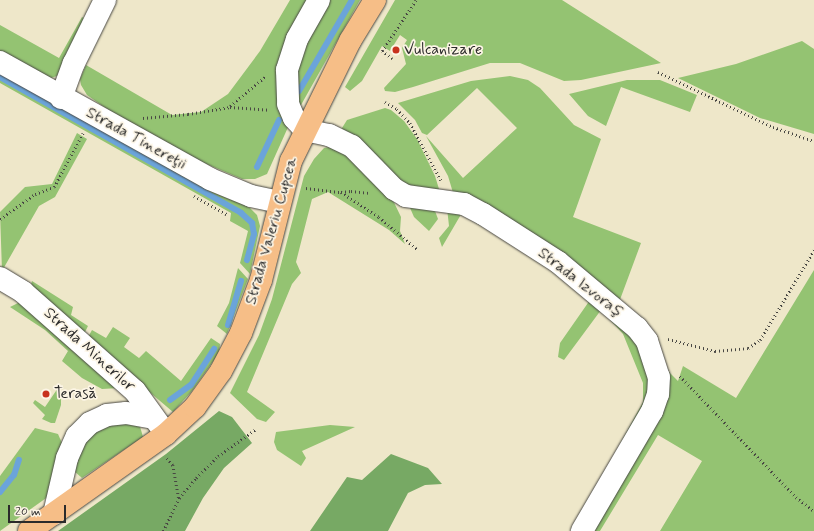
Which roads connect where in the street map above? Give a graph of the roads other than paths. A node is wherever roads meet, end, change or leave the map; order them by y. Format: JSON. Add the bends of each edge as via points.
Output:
{"nodes":[{"id":1,"x":105,"y":0,"type":"edge"},
{"id":2,"x":319,"y":0,"type":"edge"},
{"id":3,"x":375,"y":0,"type":"edge"},
{"id":4,"x":0,"y":62,"type":"edge"},
{"id":5,"x":61,"y":98,"type":"junction"},
{"id":6,"x":305,"y":130,"type":"junction"},
{"id":7,"x":280,"y":196,"type":"junction"},
{"id":8,"x":0,"y":278,"type":"edge"},
{"id":9,"x":158,"y":432,"type":"junction"},
{"id":10,"x":54,"y":514,"type":"junction"},
{"id":11,"x":30,"y":531,"type":"edge"},
{"id":12,"x":582,"y":531,"type":"edge"}],
"edges":[{"from":1,"to":5,"type":"street","via":[[74,63]]},
{"from":2,"to":6,"type":"street","via":[[291,53],[287,70],[288,104],[294,118]]},
{"from":3,"to":6,"type":"main road","name":"Strada Valeriu Cupcea","via":[[350,41]]},
{"from":4,"to":5,"type":"street","name":"Strada Tinereţii"},
{"from":5,"to":7,"type":"street","name":"Strada Tinereţii","via":[[210,179],[251,196]]},
{"from":6,"to":7,"type":"main road","name":"Strada Valeriu Cupcea","via":[[291,161]]},
{"from":6,"to":12,"type":"street","name":"Strada Izvoraş","via":[[329,136],[352,146],[394,189],[406,196],[464,204],[482,214],[558,262],[637,328],[651,351],[659,377],[658,394],[652,411]]},
{"from":7,"to":9,"type":"main road","name":"Strada Valeriu Cupcea","via":[[261,280],[234,347],[195,407]]},
{"from":8,"to":9,"type":"street","name":"Strada Minerilor","via":[[23,292],[136,391]]},
{"from":9,"to":10,"type":"main road","name":"Strada Valeriu Cupcea"},
{"from":9,"to":10,"type":"street","via":[[126,413],[107,416],[90,423],[76,436],[67,458]]},
{"from":10,"to":11,"type":"main road","name":"Strada Valeriu Cupcea"}]}
